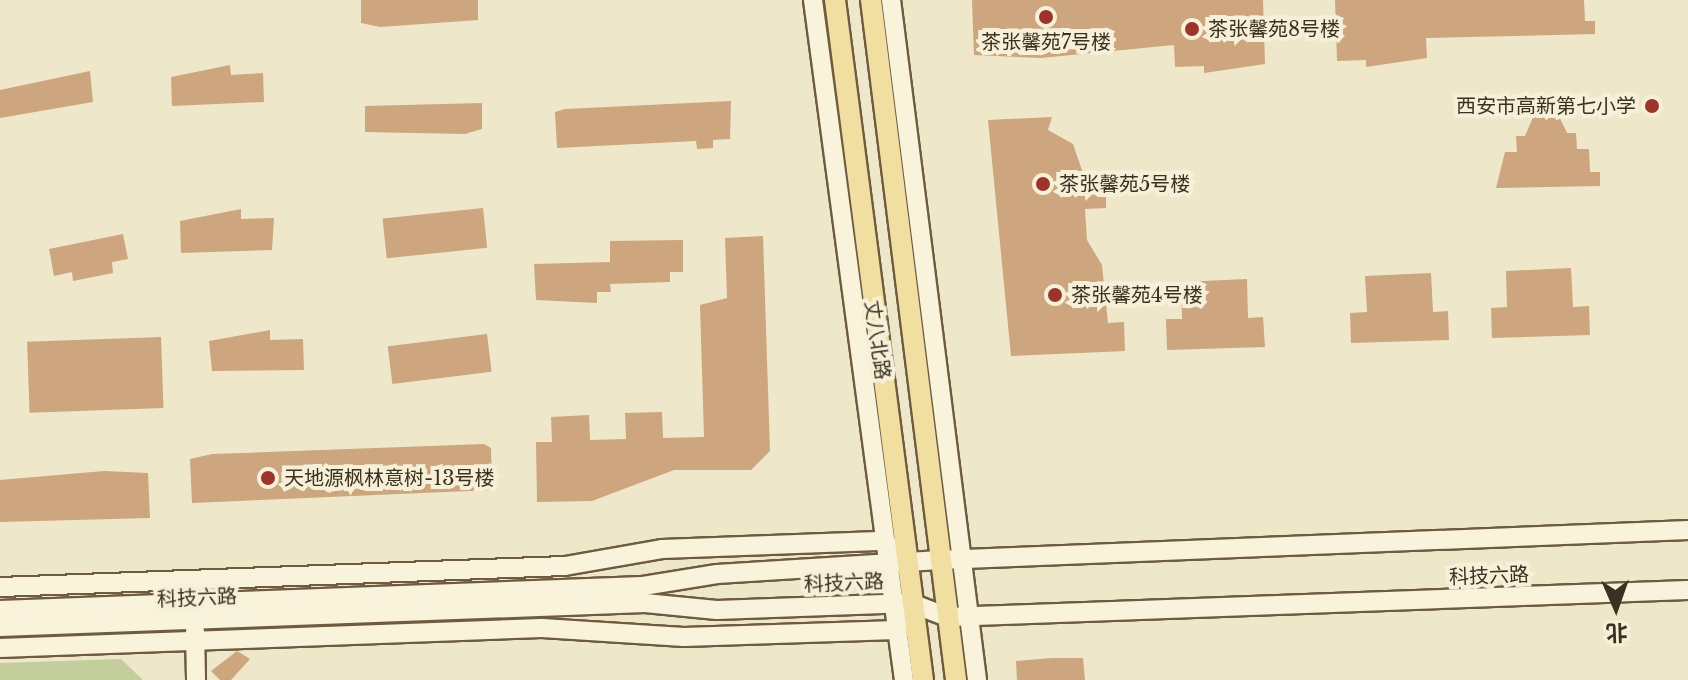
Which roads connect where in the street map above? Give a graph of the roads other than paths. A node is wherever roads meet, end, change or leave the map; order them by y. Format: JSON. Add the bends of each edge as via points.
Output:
{"nodes":[{"id":1,"x":813,"y":0,"type":"edge"},
{"id":2,"x":835,"y":0,"type":"edge"},
{"id":3,"x":871,"y":0,"type":"edge"},
{"id":4,"x":891,"y":0,"type":"edge"},
{"id":5,"x":1688,"y":530,"type":"edge"},
{"id":6,"x":885,"y":541,"type":"junction"},
{"id":7,"x":950,"y":560,"type":"junction"},
{"id":8,"x":897,"y":566,"type":"junction"},
{"id":9,"x":192,"y":580,"type":"junction"},
{"id":10,"x":0,"y":587,"type":"edge"},
{"id":11,"x":1688,"y":590,"type":"edge"},
{"id":12,"x":902,"y":603,"type":"junction"},
{"id":13,"x":0,"y":610,"type":"edge"},
{"id":14,"x":194,"y":611,"type":"junction"},
{"id":15,"x":958,"y":616,"type":"junction"},
{"id":16,"x":0,"y":627,"type":"edge"},
{"id":17,"x":897,"y":630,"type":"junction"},
{"id":18,"x":195,"y":641,"type":"junction"},
{"id":19,"x":0,"y":648,"type":"edge"},
{"id":20,"x":196,"y":680,"type":"edge"},
{"id":21,"x":904,"y":680,"type":"edge"},
{"id":22,"x":923,"y":680,"type":"edge"},
{"id":23,"x":956,"y":680,"type":"edge"},
{"id":24,"x":977,"y":680,"type":"edge"}],
"edges":[{"from":1,"to":6,"type":"main road"},
{"from":2,"to":8,"type":"main road","name":"丈八北路"},
{"from":3,"to":7,"type":"main road","name":"丈八北路"},
{"from":4,"to":7,"type":"main road"},
{"from":5,"to":7,"type":"main road","name":"科技六路"},
{"from":6,"to":8,"type":"main road"},
{"from":6,"to":9,"type":"main road","via":[[662,549],[565,566]]},
{"from":7,"to":8,"type":"main road","name":"科技六路"},
{"from":7,"to":15,"type":"main road","name":"丈八北路"},
{"from":8,"to":12,"type":"main road","name":"丈八北路"},
{"from":8,"to":14,"type":"main road","name":"科技六路"},
{"from":9,"to":10,"type":"main road"},
{"from":9,"to":14,"type":"main road"},
{"from":11,"to":15,"type":"main road","name":"科技六路"},
{"from":12,"to":14,"type":"main road","name":"科技六路","via":[[717,610],[645,603]]},
{"from":12,"to":15,"type":"main road","name":"科技六路"},
{"from":12,"to":17,"type":"main road"},
{"from":12,"to":22,"type":"main road","name":"丈八北路"},
{"from":13,"to":14,"type":"main road","name":"科技六路"},
{"from":14,"to":16,"type":"main road","name":"科技六路"},
{"from":14,"to":18,"type":"main road"},
{"from":15,"to":23,"type":"main road","name":"丈八北路"},
{"from":15,"to":24,"type":"main road"},
{"from":17,"to":18,"type":"main road","via":[[684,637],[542,628]]},
{"from":17,"to":21,"type":"main road"},
{"from":18,"to":19,"type":"main road"},
{"from":18,"to":20,"type":"main road"}]}
